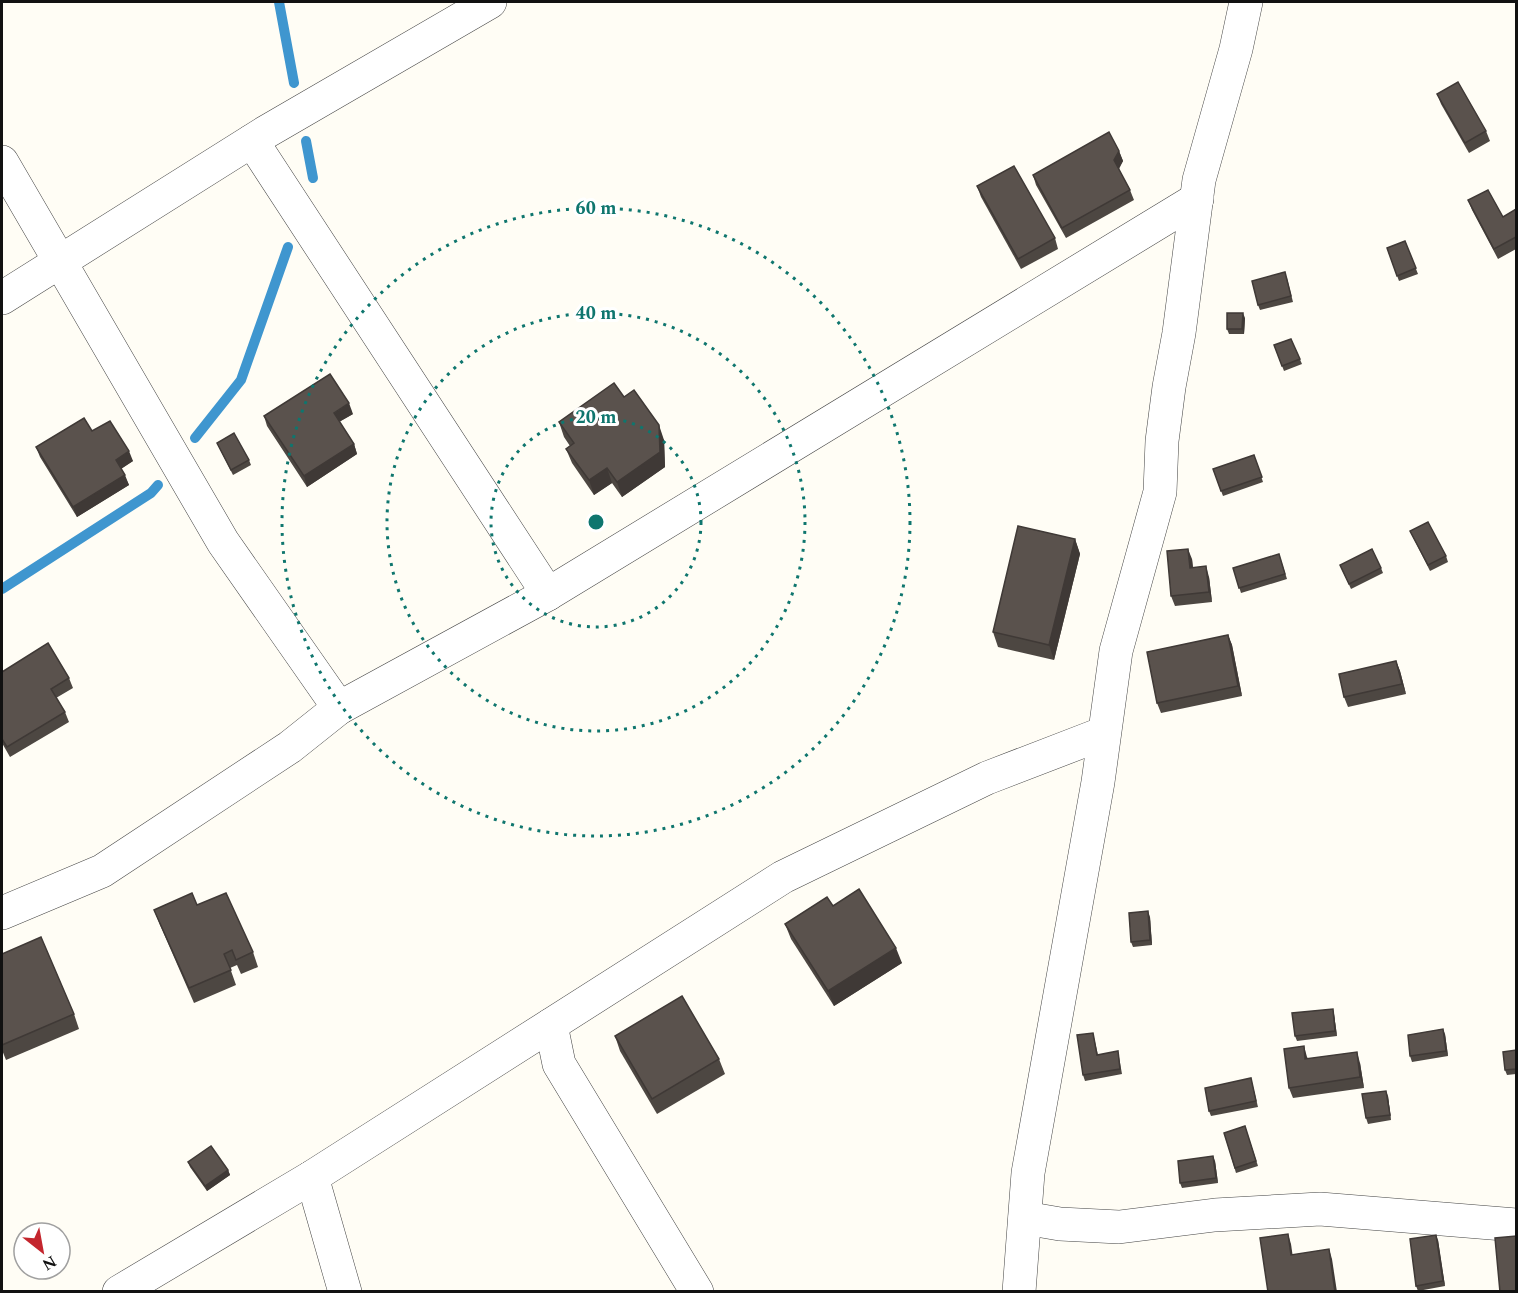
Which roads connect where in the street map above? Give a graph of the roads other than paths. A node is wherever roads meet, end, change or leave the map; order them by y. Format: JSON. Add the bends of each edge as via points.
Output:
{"nodes":[{"id":1,"x":490,"y":2,"type":"edge"},
{"id":2,"x":1246,"y":2,"type":"edge"},
{"id":3,"x":252,"y":141,"type":"junction"},
{"id":4,"x":2,"y":162,"type":"edge"},
{"id":5,"x":1197,"y":199,"type":"junction"},
{"id":6,"x":61,"y":262,"type":"junction"},
{"id":7,"x":2,"y":298,"type":"edge"},
{"id":8,"x":548,"y":594,"type":"junction"},
{"id":9,"x":339,"y":708,"type":"junction"},
{"id":10,"x":1104,"y":733,"type":"junction"},
{"id":11,"x":4,"y":905,"type":"edge"},
{"id":12,"x":551,"y":1025,"type":"junction"},
{"id":13,"x":312,"y":1177,"type":"junction"},
{"id":14,"x":1025,"y":1218,"type":"junction"},
{"id":15,"x":1516,"y":1225,"type":"edge"},
{"id":16,"x":1017,"y":1290,"type":"edge"},
{"id":17,"x":119,"y":1292,"type":"edge"},
{"id":18,"x":345,"y":1292,"type":"edge"},
{"id":19,"x":697,"y":1292,"type":"edge"}],
"edges":[{"from":1,"to":3,"type":"street"},
{"from":2,"to":5,"type":"street"},
{"from":3,"to":6,"type":"street"},
{"from":3,"to":8,"type":"street"},
{"from":4,"to":6,"type":"street"},
{"from":5,"to":8,"type":"street"},
{"from":5,"to":10,"type":"street","via":[[1168,387],[1160,492],[1116,651]]},
{"from":6,"to":7,"type":"street"},
{"from":6,"to":9,"type":"street","via":[[223,542]]},
{"from":8,"to":9,"type":"street"},
{"from":9,"to":11,"type":"street","via":[[290,747],[102,871]]},
{"from":10,"to":12,"type":"street","via":[[987,778],[783,877]]},
{"from":10,"to":14,"type":"street","via":[[1028,1173]]},
{"from":12,"to":13,"type":"street"},
{"from":12,"to":19,"type":"street","via":[[559,1064]]},
{"from":13,"to":17,"type":"street"},
{"from":13,"to":18,"type":"street"},
{"from":14,"to":15,"type":"street","via":[[1119,1227],[1215,1215],[1320,1209]]},
{"from":14,"to":16,"type":"street"}]}
